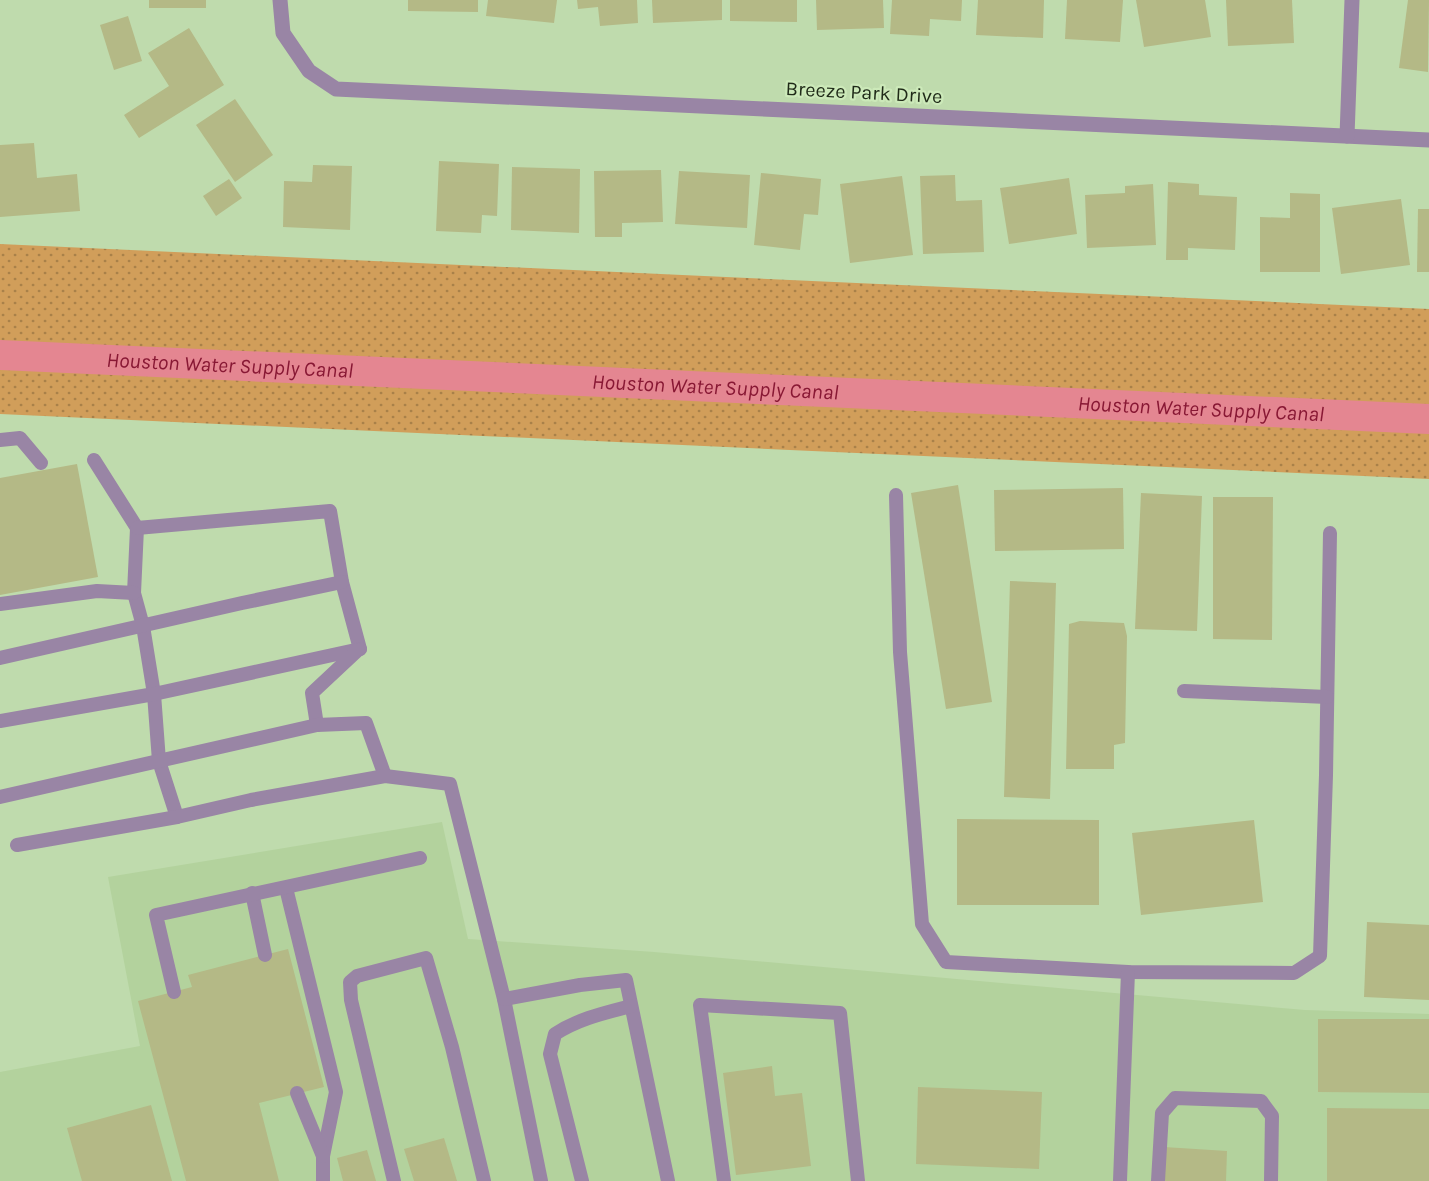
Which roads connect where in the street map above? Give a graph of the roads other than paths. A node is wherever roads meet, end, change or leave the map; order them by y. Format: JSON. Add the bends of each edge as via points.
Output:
{"nodes":[{"id":1,"x":280,"y":0,"type":"edge"},
{"id":2,"x":1352,"y":0,"type":"edge"},
{"id":3,"x":1347,"y":136,"type":"junction"},
{"id":4,"x":1429,"y":140,"type":"edge"},
{"id":5,"x":0,"y":440,"type":"edge"},
{"id":6,"x":94,"y":460,"type":"dead end"},
{"id":7,"x":41,"y":464,"type":"dead end"},
{"id":8,"x":896,"y":495,"type":"dead end"},
{"id":9,"x":137,"y":528,"type":"junction"},
{"id":10,"x":1330,"y":533,"type":"dead end"},
{"id":11,"x":342,"y":582,"type":"junction"},
{"id":12,"x":134,"y":593,"type":"junction"},
{"id":13,"x":0,"y":604,"type":"edge"},
{"id":14,"x":143,"y":626,"type":"junction"},
{"id":15,"x":360,"y":649,"type":"junction"},
{"id":16,"x":0,"y":658,"type":"edge"},
{"id":17,"x":1184,"y":691,"type":"dead end"},
{"id":18,"x":154,"y":694,"type":"junction"},
{"id":19,"x":1327,"y":697,"type":"junction"},
{"id":20,"x":0,"y":721,"type":"edge"},
{"id":21,"x":317,"y":725,"type":"junction"},
{"id":22,"x":159,"y":761,"type":"junction"},
{"id":23,"x":385,"y":776,"type":"junction"},
{"id":24,"x":0,"y":797,"type":"edge"},
{"id":25,"x":177,"y":817,"type":"junction"},
{"id":26,"x":17,"y":845,"type":"dead end"},
{"id":27,"x":420,"y":858,"type":"dead end"},
{"id":28,"x":286,"y":888,"type":"junction"},
{"id":29,"x":252,"y":893,"type":"junction"},
{"id":30,"x":265,"y":955,"type":"dead end"},
{"id":31,"x":1128,"y":972,"type":"junction"},
{"id":32,"x":174,"y":992,"type":"dead end"},
{"id":33,"x":504,"y":999,"type":"junction"},
{"id":34,"x":631,"y":1005,"type":"junction"},
{"id":35,"x":297,"y":1093,"type":"dead end"},
{"id":36,"x":323,"y":1156,"type":"junction"},
{"id":37,"x":322,"y":1181,"type":"edge"},
{"id":38,"x":394,"y":1181,"type":"edge"},
{"id":39,"x":484,"y":1181,"type":"edge"},
{"id":40,"x":541,"y":1181,"type":"edge"},
{"id":41,"x":582,"y":1181,"type":"edge"},
{"id":42,"x":669,"y":1181,"type":"edge"},
{"id":43,"x":724,"y":1181,"type":"edge"},
{"id":44,"x":858,"y":1181,"type":"edge"},
{"id":45,"x":1120,"y":1181,"type":"edge"},
{"id":46,"x":1158,"y":1181,"type":"edge"},
{"id":47,"x":1271,"y":1181,"type":"edge"}],
"edges":[{"from":1,"to":3,"type":"street","name":"Breeze Park Drive","via":[[283,33],[309,72],[336,89]]},
{"from":2,"to":3,"type":"street"},
{"from":3,"to":4,"type":"street","name":"Breeze Park Drive"},
{"from":5,"to":7,"type":"lane","via":[[20,438]]},
{"from":6,"to":9,"type":"lane"},
{"from":8,"to":31,"type":"lane","via":[[900,652],[922,924],[946,962]]},
{"from":9,"to":11,"type":"lane","via":[[330,511]]},
{"from":9,"to":12,"type":"lane"},
{"from":10,"to":19,"type":"lane"},
{"from":11,"to":14,"type":"lane"},
{"from":11,"to":15,"type":"lane"},
{"from":12,"to":13,"type":"lane","via":[[97,591]]},
{"from":12,"to":14,"type":"lane"},
{"from":14,"to":16,"type":"lane"},
{"from":14,"to":18,"type":"lane"},
{"from":15,"to":18,"type":"lane"},
{"from":15,"to":21,"type":"lane","via":[[312,693]]},
{"from":17,"to":19,"type":"lane"},
{"from":18,"to":20,"type":"lane"},
{"from":18,"to":22,"type":"lane"},
{"from":19,"to":31,"type":"lane","via":[[1320,956],[1294,973]]},
{"from":21,"to":22,"type":"lane"},
{"from":21,"to":23,"type":"lane","via":[[366,723]]},
{"from":22,"to":24,"type":"lane"},
{"from":22,"to":25,"type":"lane"},
{"from":23,"to":25,"type":"lane"},
{"from":23,"to":33,"type":"lane","via":[[450,784]]},
{"from":25,"to":26,"type":"lane"},
{"from":27,"to":28,"type":"lane"},
{"from":28,"to":29,"type":"lane"},
{"from":28,"to":36,"type":"lane","via":[[336,1092]]},
{"from":29,"to":30,"type":"lane"},
{"from":29,"to":32,"type":"lane","via":[[156,915]]},
{"from":31,"to":45,"type":"lane"},
{"from":33,"to":34,"type":"lane","via":[[626,980]]},
{"from":33,"to":40,"type":"lane"},
{"from":34,"to":41,"type":"lane","via":[[591,1017],[555,1034],[550,1054]]},
{"from":34,"to":42,"type":"lane"},
{"from":35,"to":36,"type":"lane"},
{"from":36,"to":37,"type":"lane"},
{"from":38,"to":39,"type":"lane","via":[[350,982],[357,976],[426,958]]},
{"from":43,"to":44,"type":"lane","via":[[700,1005],[840,1013]]},
{"from":46,"to":47,"type":"lane","via":[[1162,1113],[1175,1098],[1261,1101],[1272,1116]]}]}
